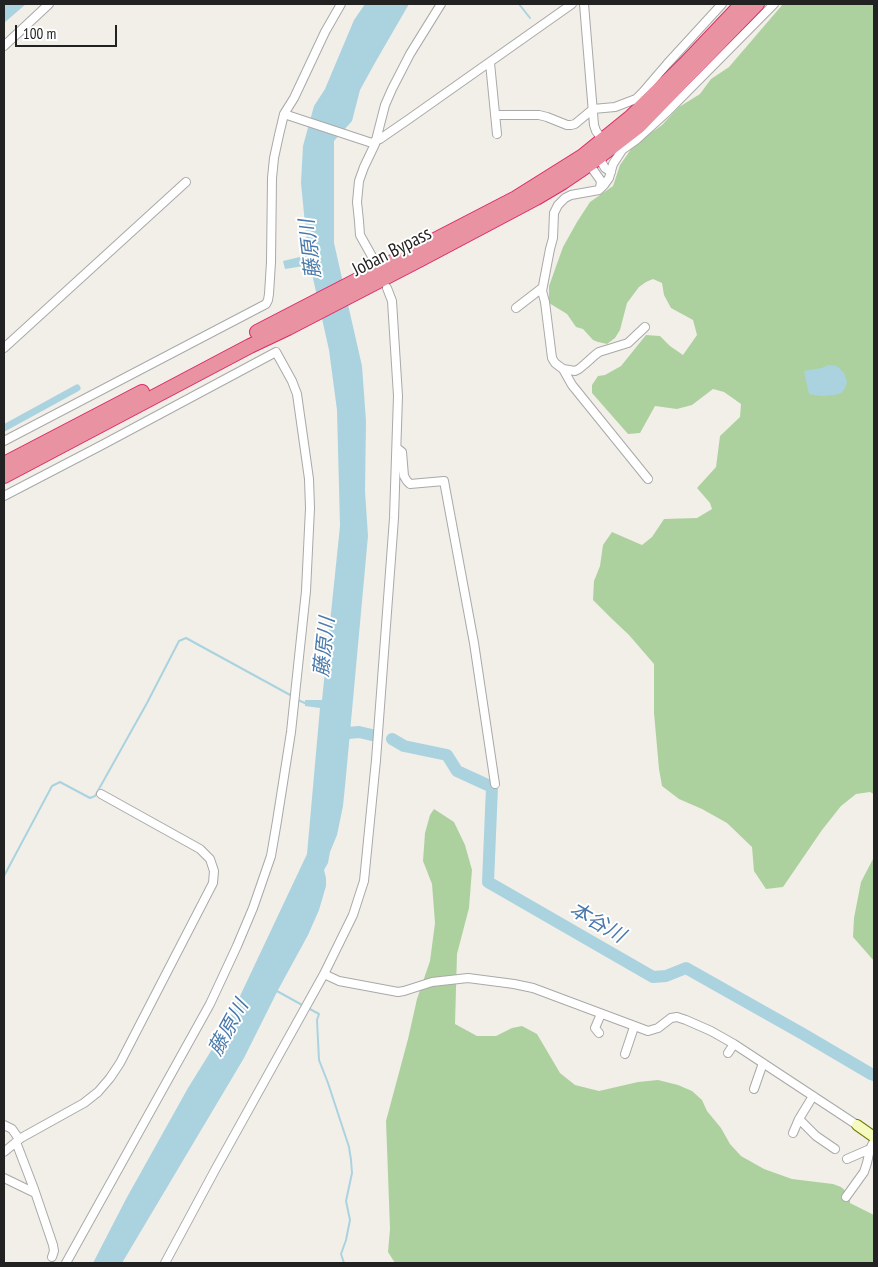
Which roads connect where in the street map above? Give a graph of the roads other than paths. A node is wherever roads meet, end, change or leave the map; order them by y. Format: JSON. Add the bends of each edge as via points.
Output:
{"nodes":[{"id":1,"x":49,"y":4,"type":"edge"},
{"id":2,"x":341,"y":4,"type":"edge"},
{"id":3,"x":440,"y":4,"type":"edge"},
{"id":4,"x":572,"y":4,"type":"edge"},
{"id":5,"x":584,"y":4,"type":"edge"},
{"id":6,"x":722,"y":4,"type":"edge"},
{"id":7,"x":742,"y":4,"type":"edge"},
{"id":8,"x":757,"y":4,"type":"edge"},
{"id":9,"x":774,"y":4,"type":"edge"},
{"id":10,"x":4,"y":46,"type":"edge"},
{"id":11,"x":490,"y":63,"type":"junction"},
{"id":12,"x":593,"y":109,"type":"junction"},
{"id":13,"x":284,"y":114,"type":"junction"},
{"id":14,"x":495,"y":115,"type":"junction"},
{"id":15,"x":497,"y":134,"type":"dead end"},
{"id":16,"x":604,"y":140,"type":"junction"},
{"id":17,"x":375,"y":142,"type":"junction"},
{"id":18,"x":602,"y":154,"type":"junction"},
{"id":19,"x":590,"y":164,"type":"junction"},
{"id":20,"x":611,"y":172,"type":"junction"},
{"id":21,"x":186,"y":182,"type":"dead end"},
{"id":22,"x":599,"y":190,"type":"junction"},
{"id":23,"x":378,"y":275,"type":"junction"},
{"id":24,"x":542,"y":288,"type":"junction"},
{"id":25,"x":516,"y":308,"type":"dead end"},
{"id":26,"x":288,"y":322,"type":"junction"},
{"id":27,"x":645,"y":327,"type":"dead end"},
{"id":28,"x":4,"y":348,"type":"edge"},
{"id":29,"x":563,"y":369,"type":"junction"},
{"id":30,"x":4,"y":441,"type":"edge"},
{"id":31,"x":397,"y":448,"type":"junction"},
{"id":32,"x":4,"y":464,"type":"edge"},
{"id":33,"x":4,"y":476,"type":"edge"},
{"id":34,"x":648,"y":479,"type":"dead end"},
{"id":35,"x":4,"y":496,"type":"edge"},
{"id":36,"x":495,"y":784,"type":"dead end"},
{"id":37,"x":101,"y":794,"type":"dead end"},
{"id":38,"x":324,"y":974,"type":"junction"},
{"id":39,"x":600,"y":1014,"type":"junction"},
{"id":40,"x":634,"y":1027,"type":"junction"},
{"id":41,"x":599,"y":1033,"type":"dead end"},
{"id":42,"x":734,"y":1044,"type":"junction"},
{"id":43,"x":728,"y":1053,"type":"dead end"},
{"id":44,"x":625,"y":1054,"type":"dead end"},
{"id":45,"x":763,"y":1063,"type":"junction"},
{"id":46,"x":754,"y":1089,"type":"dead end"},
{"id":47,"x":813,"y":1096,"type":"junction"},
{"id":48,"x":799,"y":1119,"type":"junction"},
{"id":49,"x":4,"y":1125,"type":"edge"},
{"id":50,"x":857,"y":1125,"type":"joint"},
{"id":51,"x":793,"y":1133,"type":"dead end"},
{"id":52,"x":874,"y":1137,"type":"edge"},
{"id":53,"x":18,"y":1140,"type":"junction"},
{"id":54,"x":874,"y":1142,"type":"edge"},
{"id":55,"x":870,"y":1149,"type":"junction"},
{"id":56,"x":835,"y":1150,"type":"dead end"},
{"id":57,"x":4,"y":1152,"type":"edge"},
{"id":58,"x":847,"y":1159,"type":"dead end"},
{"id":59,"x":4,"y":1178,"type":"edge"},
{"id":60,"x":35,"y":1193,"type":"junction"},
{"id":61,"x":846,"y":1197,"type":"dead end"},
{"id":62,"x":52,"y":1257,"type":"dead end"},
{"id":63,"x":66,"y":1263,"type":"edge"},
{"id":64,"x":166,"y":1263,"type":"edge"}],
"edges":[{"from":1,"to":10,"type":"street"},
{"from":2,"to":13,"type":"street"},
{"from":3,"to":17,"type":"street","via":[[392,88]]},
{"from":4,"to":11,"type":"street"},
{"from":5,"to":12,"type":"street"},
{"from":6,"to":12,"type":"street","via":[[636,99],[615,107]]},
{"from":7,"to":16,"type":"highway","name":"Joban Bypass","via":[[685,64]]},
{"from":8,"to":18,"type":"highway","name":"Joban Bypass","via":[[639,126]]},
{"from":9,"to":20,"type":"street","via":[[668,111],[622,150]]},
{"from":11,"to":14,"type":"street"},
{"from":11,"to":17,"type":"street"},
{"from":12,"to":14,"type":"street","via":[[571,125],[539,115]]},
{"from":12,"to":16,"type":"street","via":[[596,131]]},
{"from":13,"to":17,"type":"street"},
{"from":13,"to":30,"type":"street","via":[[272,178],[271,262],[266,304]]},
{"from":14,"to":15,"type":"street"},
{"from":16,"to":23,"type":"highway","name":"Joban Bypass","via":[[516,198]]},
{"from":17,"to":23,"type":"street","via":[[366,161],[357,202],[360,235]]},
{"from":18,"to":19,"type":"highway","name":"Joban Bypass"},
{"from":18,"to":20,"type":"street","via":[[602,163]]},
{"from":19,"to":22,"type":"street","via":[[602,180]]},
{"from":19,"to":23,"type":"highway","name":"Joban Bypass","via":[[536,198]]},
{"from":20,"to":22,"type":"street"},
{"from":21,"to":28,"type":"street"},
{"from":22,"to":24,"type":"street","via":[[571,195],[555,209],[553,238]]},
{"from":23,"to":26,"type":"highway","name":"Joban Bypass"},
{"from":23,"to":31,"type":"street","via":[[392,301],[398,396]]},
{"from":24,"to":25,"type":"street"},
{"from":24,"to":29,"type":"street","via":[[552,358]]},
{"from":26,"to":32,"type":"highway","name":"Joban Bypass"},
{"from":26,"to":33,"type":"highway","name":"Joban Bypass","via":[[250,346]]},
{"from":27,"to":29,"type":"street","via":[[628,343],[599,352],[579,369]]},
{"from":29,"to":34,"type":"street","via":[[572,386]]},
{"from":31,"to":36,"type":"street","via":[[402,452],[404,476],[410,484],[444,481],[474,643]]},
{"from":31,"to":38,"type":"street","via":[[376,760],[364,882]]},
{"from":35,"to":63,"type":"street","via":[[276,352],[297,394],[310,508],[306,591],[291,732],[271,856],[253,908],[210,1004]]},
{"from":37,"to":53,"type":"street","via":[[200,849],[210,859],[214,870],[213,883],[110,1078],[84,1103]]},
{"from":38,"to":39,"type":"street","via":[[339,981],[398,992],[432,982],[468,978],[514,984]]},
{"from":38,"to":64,"type":"street"},
{"from":39,"to":40,"type":"street"},
{"from":39,"to":41,"type":"street","via":[[595,1028]]},
{"from":40,"to":42,"type":"street","via":[[654,1030],[677,1017]]},
{"from":40,"to":44,"type":"street"},
{"from":42,"to":43,"type":"street"},
{"from":42,"to":45,"type":"street"},
{"from":45,"to":46,"type":"street"},
{"from":45,"to":47,"type":"street"},
{"from":47,"to":48,"type":"street"},
{"from":47,"to":50,"type":"street"},
{"from":48,"to":51,"type":"street"},
{"from":48,"to":56,"type":"street"},
{"from":49,"to":53,"type":"street","via":[[12,1129]]},
{"from":50,"to":52,"type":"street"},
{"from":53,"to":57,"type":"street"},
{"from":53,"to":60,"type":"street"},
{"from":54,"to":55,"type":"street"},
{"from":55,"to":58,"type":"street"},
{"from":55,"to":61,"type":"street","via":[[864,1172]]},
{"from":59,"to":60,"type":"street"},
{"from":60,"to":62,"type":"street","via":[[54,1249]]}]}
